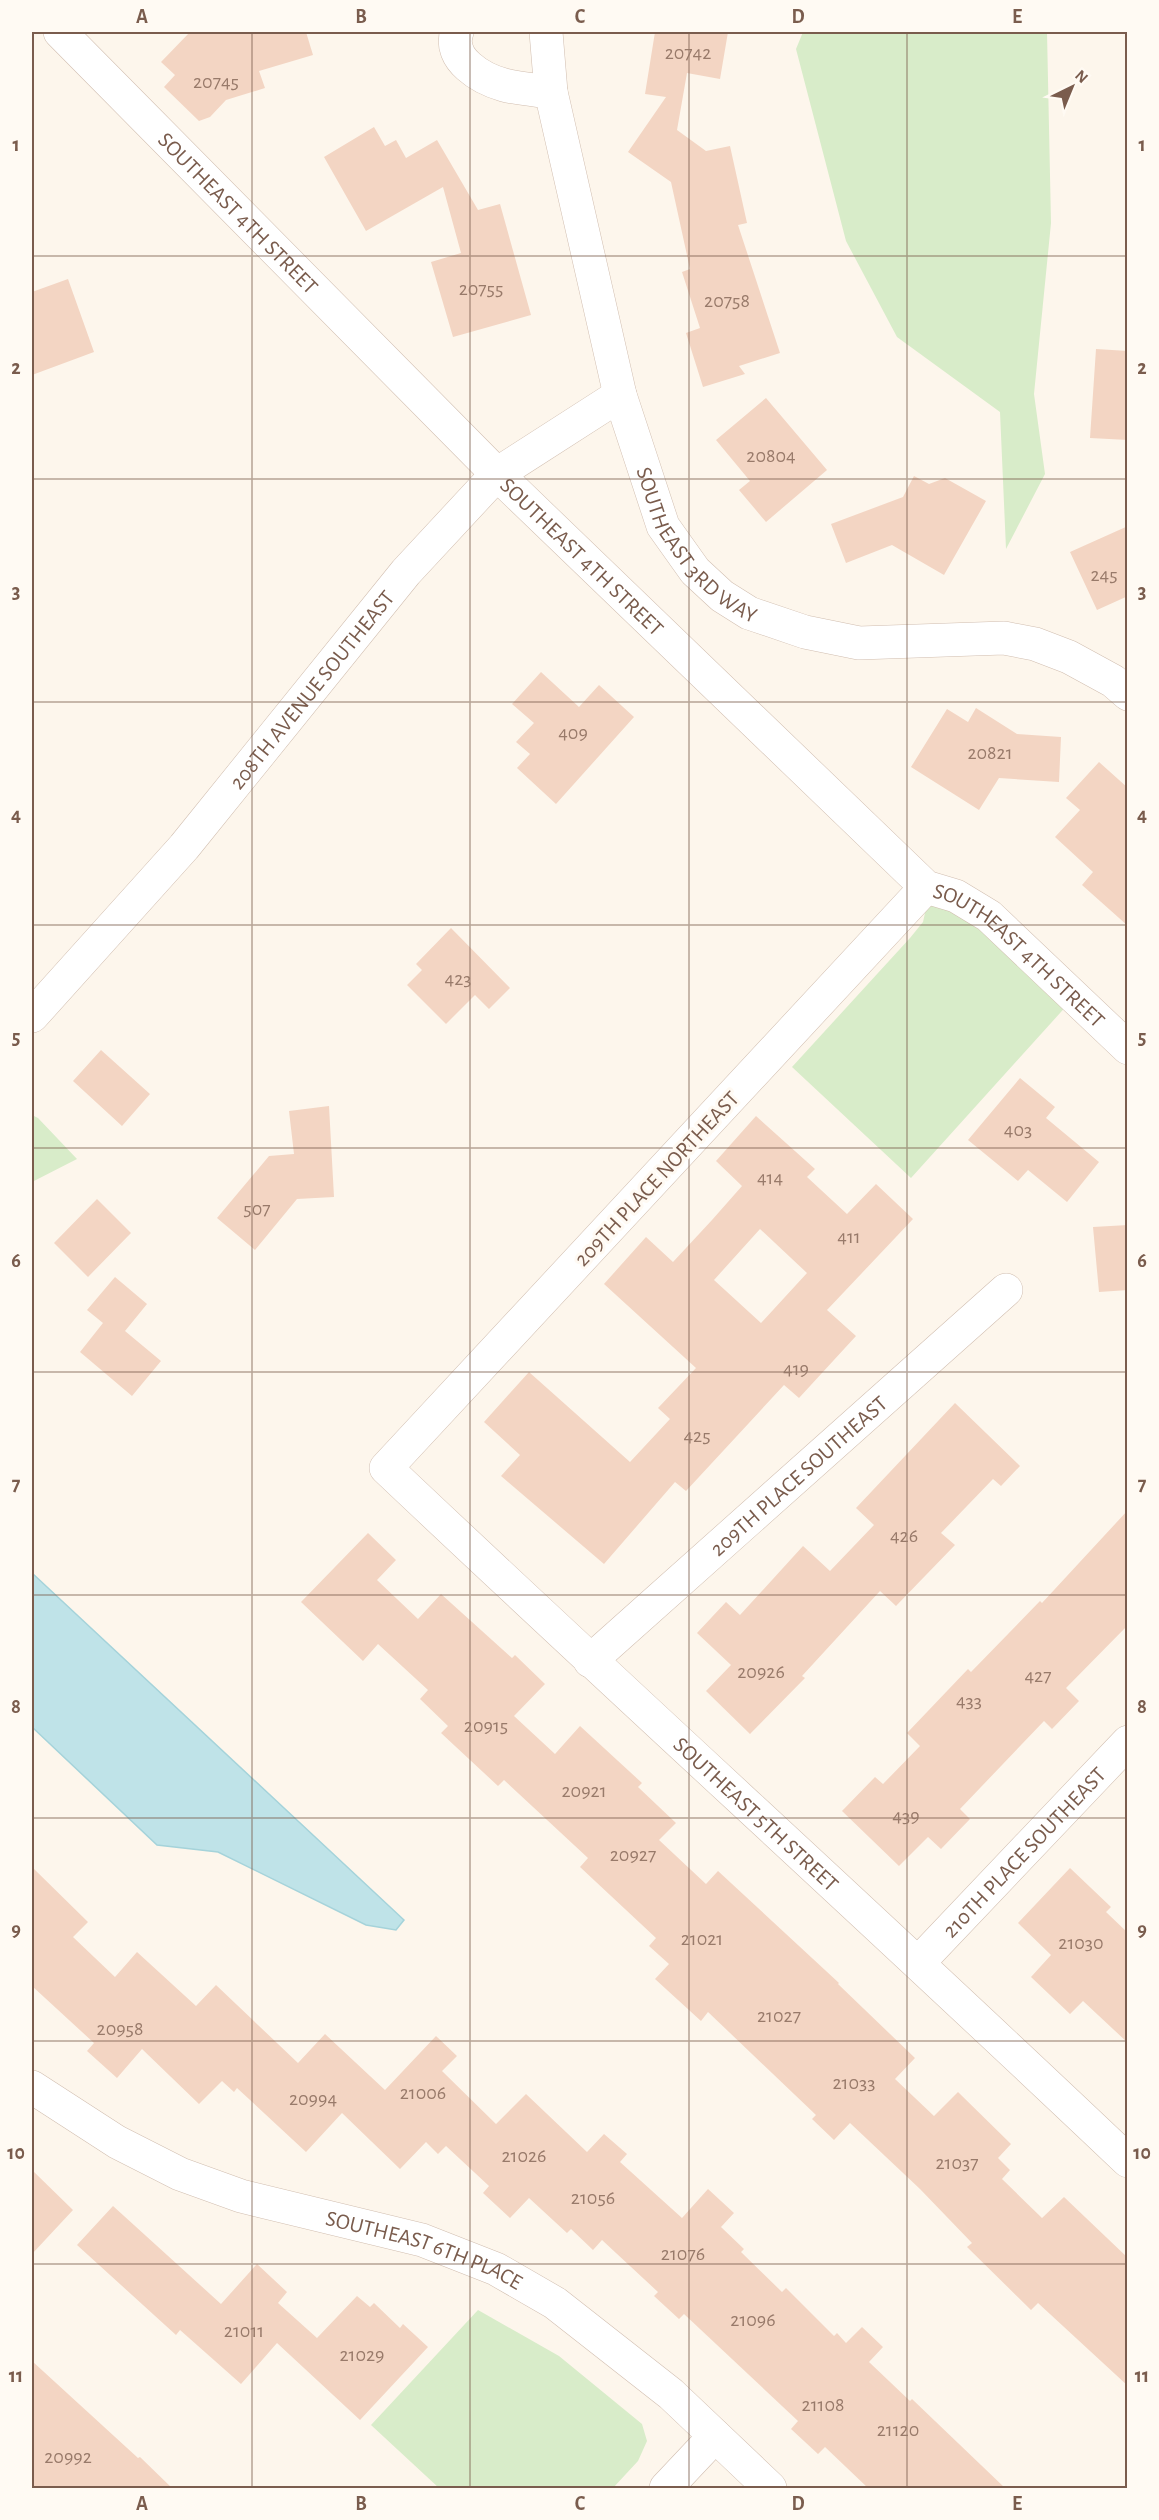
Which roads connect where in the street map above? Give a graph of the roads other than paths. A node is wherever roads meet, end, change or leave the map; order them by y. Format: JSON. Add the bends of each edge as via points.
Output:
{"nodes":[{"id":1,"x":60,"y":32,"type":"edge"},
{"id":2,"x":457,"y":32,"type":"edge"},
{"id":3,"x":546,"y":32,"type":"edge"},
{"id":4,"x":551,"y":92,"type":"junction"},
{"id":5,"x":620,"y":395,"type":"junction"},
{"id":6,"x":497,"y":474,"type":"junction"},
{"id":7,"x":1128,"y":694,"type":"edge"},
{"id":8,"x":926,"y":887,"type":"junction"},
{"id":9,"x":32,"y":1016,"type":"edge"},
{"id":10,"x":1128,"y":1048,"type":"edge"},
{"id":11,"x":1006,"y":1290,"type":"dead end"},
{"id":12,"x":386,"y":1468,"type":"joint"},
{"id":13,"x":590,"y":1661,"type":"junction"},
{"id":14,"x":1128,"y":1742,"type":"edge"},
{"id":15,"x":919,"y":1962,"type":"junction"},
{"id":16,"x":32,"y":2087,"type":"edge"},
{"id":17,"x":1128,"y":2160,"type":"edge"},
{"id":18,"x":715,"y":2436,"type":"junction"},
{"id":19,"x":666,"y":2488,"type":"edge"},
{"id":20,"x":770,"y":2488,"type":"edge"}],
"edges":[{"from":1,"to":6,"type":"street","name":"SOUTHEAST 4TH STREET"},
{"from":2,"to":4,"type":"street","via":[[457,55],[467,66],[503,85]]},
{"from":3,"to":4,"type":"street","name":"SOUTHEAST 3RD WAY"},
{"from":4,"to":5,"type":"street","name":"SOUTHEAST 3RD WAY"},
{"from":5,"to":6,"type":"street","name":"208TH AVENUE SOUTHEAST"},
{"from":5,"to":7,"type":"street","name":"SOUTHEAST 3RD WAY","via":[[663,526],[695,571],[748,613],[805,632],[860,643],[1004,638],[1035,644],[1069,657]]},
{"from":6,"to":8,"type":"street","name":"SOUTHEAST 4TH STREET"},
{"from":6,"to":9,"type":"street","name":"208TH AVENUE SOUTHEAST","via":[[406,572],[184,847]]},
{"from":8,"to":10,"type":"street","name":"SOUTHEAST 4TH STREET","via":[[956,896],[989,916]]},
{"from":8,"to":12,"type":"street","name":"209TH PLACE NORTHEAST"},
{"from":11,"to":13,"type":"street","name":"209TH PLACE SOUTHEAST"},
{"from":12,"to":13,"type":"street","name":"SOUTHEAST 5TH STREET"},
{"from":13,"to":15,"type":"street","name":"SOUTHEAST 5TH STREET"},
{"from":14,"to":15,"type":"street","name":"210TH PLACE SOUTHEAST"},
{"from":15,"to":17,"type":"street","name":"SOUTHEAST 5TH STREET"},
{"from":16,"to":18,"type":"street","name":"SOUTHEAST 6TH PLACE","via":[[117,2142],[180,2174],[241,2196],[422,2240],[496,2269],[555,2303],[670,2394]]},
{"from":18,"to":19,"type":"street"},
{"from":18,"to":20,"type":"street","name":"SOUTHEAST 6TH PLACE"}]}
